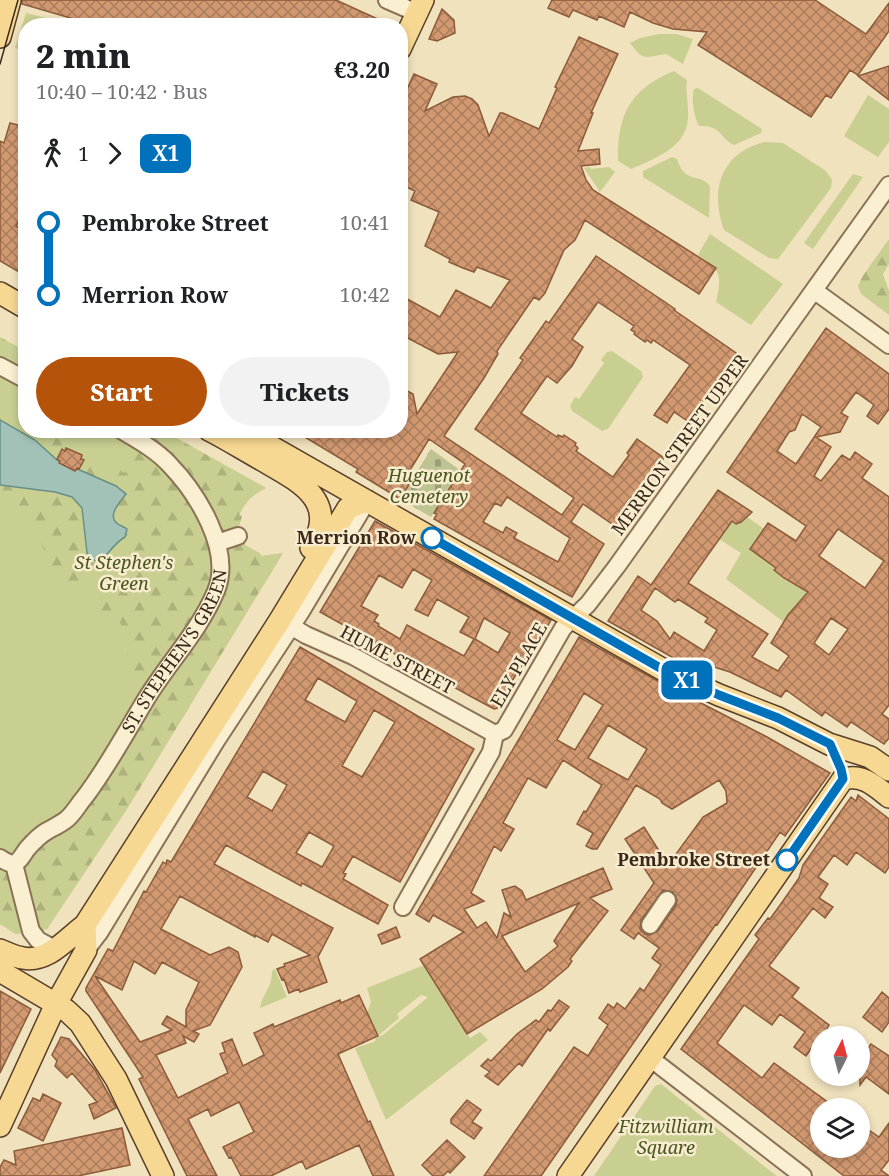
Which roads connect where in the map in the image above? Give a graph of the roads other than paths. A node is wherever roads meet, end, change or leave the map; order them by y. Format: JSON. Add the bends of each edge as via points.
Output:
{"nodes":[{"id":1,"x":10,"y":0,"type":"edge"},
{"id":2,"x":387,"y":0,"type":"edge"},
{"id":3,"x":420,"y":6,"type":"edge"},
{"id":4,"x":408,"y":32,"type":"edge"},
{"id":5,"x":0,"y":37,"type":"edge"},
{"id":6,"x":889,"y":185,"type":"edge"},
{"id":7,"x":815,"y":291,"type":"junction"},
{"id":8,"x":0,"y":293,"type":"edge"},
{"id":9,"x":18,"y":303,"type":"edge"},
{"id":10,"x":889,"y":345,"type":"edge"},
{"id":11,"x":0,"y":366,"type":"edge"},
{"id":12,"x":18,"y":376,"type":"edge"},
{"id":13,"x":136,"y":438,"type":"edge"},
{"id":14,"x":223,"y":438,"type":"edge"},
{"id":15,"x":257,"y":438,"type":"edge"},
{"id":16,"x":367,"y":501,"type":"junction"},
{"id":17,"x":238,"y":536,"type":"dead end"},
{"id":18,"x":217,"y":543,"type":"junction"},
{"id":19,"x":285,"y":619,"type":"junction"},
{"id":20,"x":573,"y":619,"type":"junction"},
{"id":21,"x":495,"y":734,"type":"junction"},
{"id":22,"x":830,"y":744,"type":"junction"},
{"id":23,"x":889,"y":770,"type":"edge"},
{"id":24,"x":843,"y":779,"type":"junction"},
{"id":25,"x":889,"y":797,"type":"edge"},
{"id":26,"x":7,"y":861,"type":"edge"},
{"id":27,"x":667,"y":900,"type":"dead end"},
{"id":28,"x":403,"y":907,"type":"dead end"},
{"id":29,"x":85,"y":925,"type":"junction"},
{"id":30,"x":650,"y":925,"type":"dead end"},
{"id":31,"x":49,"y":946,"type":"dead end"},
{"id":32,"x":0,"y":950,"type":"edge"},
{"id":33,"x":86,"y":950,"type":"junction"},
{"id":34,"x":0,"y":971,"type":"edge"},
{"id":35,"x":56,"y":1004,"type":"junction"},
{"id":36,"x":650,"y":1058,"type":"junction"},
{"id":37,"x":0,"y":1126,"type":"edge"},
{"id":38,"x":163,"y":1176,"type":"edge"},
{"id":39,"x":568,"y":1176,"type":"edge"},
{"id":40,"x":803,"y":1176,"type":"edge"}],
"edges":[{"from":1,"to":5,"type":"main road"},
{"from":2,"to":3,"type":"street"},
{"from":3,"to":4,"type":"main road"},
{"from":6,"to":7,"type":"street","name":"MERRION STREET UPPER"},
{"from":7,"to":10,"type":"street"},
{"from":7,"to":20,"type":"street","name":"MERRION STREET UPPER","via":[[617,566]]},
{"from":8,"to":9,"type":"main road"},
{"from":11,"to":12,"type":"street"},
{"from":13,"to":18,"type":"street","name":"ST. STEPHEN'S GREEN","via":[[170,464],[198,503]]},
{"from":14,"to":19,"type":"main road","via":[[296,480],[312,494],[319,507],[320,531],[292,580]]},
{"from":15,"to":16,"type":"main road"},
{"from":16,"to":19,"type":"main road","via":[[348,508]]},
{"from":16,"to":20,"type":"main road"},
{"from":17,"to":18,"type":"street"},
{"from":18,"to":26,"type":"street","name":"ST. STEPHEN'S GREEN","via":[[221,569],[217,589],[93,785],[75,810],[42,834],[20,861]]},
{"from":19,"to":21,"type":"street","name":"HUME STREET"},
{"from":19,"to":29,"type":"main road"},
{"from":19,"to":33,"type":"street","via":[[216,741]]},
{"from":20,"to":21,"type":"street","name":"ELY PLACE","via":[[563,628],[504,730]]},
{"from":20,"to":22,"type":"main road","via":[[662,669]]},
{"from":21,"to":28,"type":"street","name":"ELY PLACE","via":[[491,752]]},
{"from":22,"to":23,"type":"main road","via":[[870,757]]},
{"from":22,"to":24,"type":"main road"},
{"from":24,"to":25,"type":"main road","via":[[866,779]]},
{"from":24,"to":36,"type":"main road"},
{"from":26,"to":31,"type":"street","name":"ST. STEPHEN'S GREEN","via":[[31,931]]},
{"from":27,"to":30,"type":"street"},
{"from":29,"to":32,"type":"main road","via":[[52,952],[37,957],[24,959]]},
{"from":29,"to":33,"type":"main road"},
{"from":33,"to":35,"type":"main road"},
{"from":34,"to":35,"type":"main road"},
{"from":35,"to":37,"type":"main road"},
{"from":35,"to":38,"type":"main road","via":[[75,1018],[100,1053]]},
{"from":36,"to":39,"type":"main road"},
{"from":36,"to":40,"type":"street"}]}
